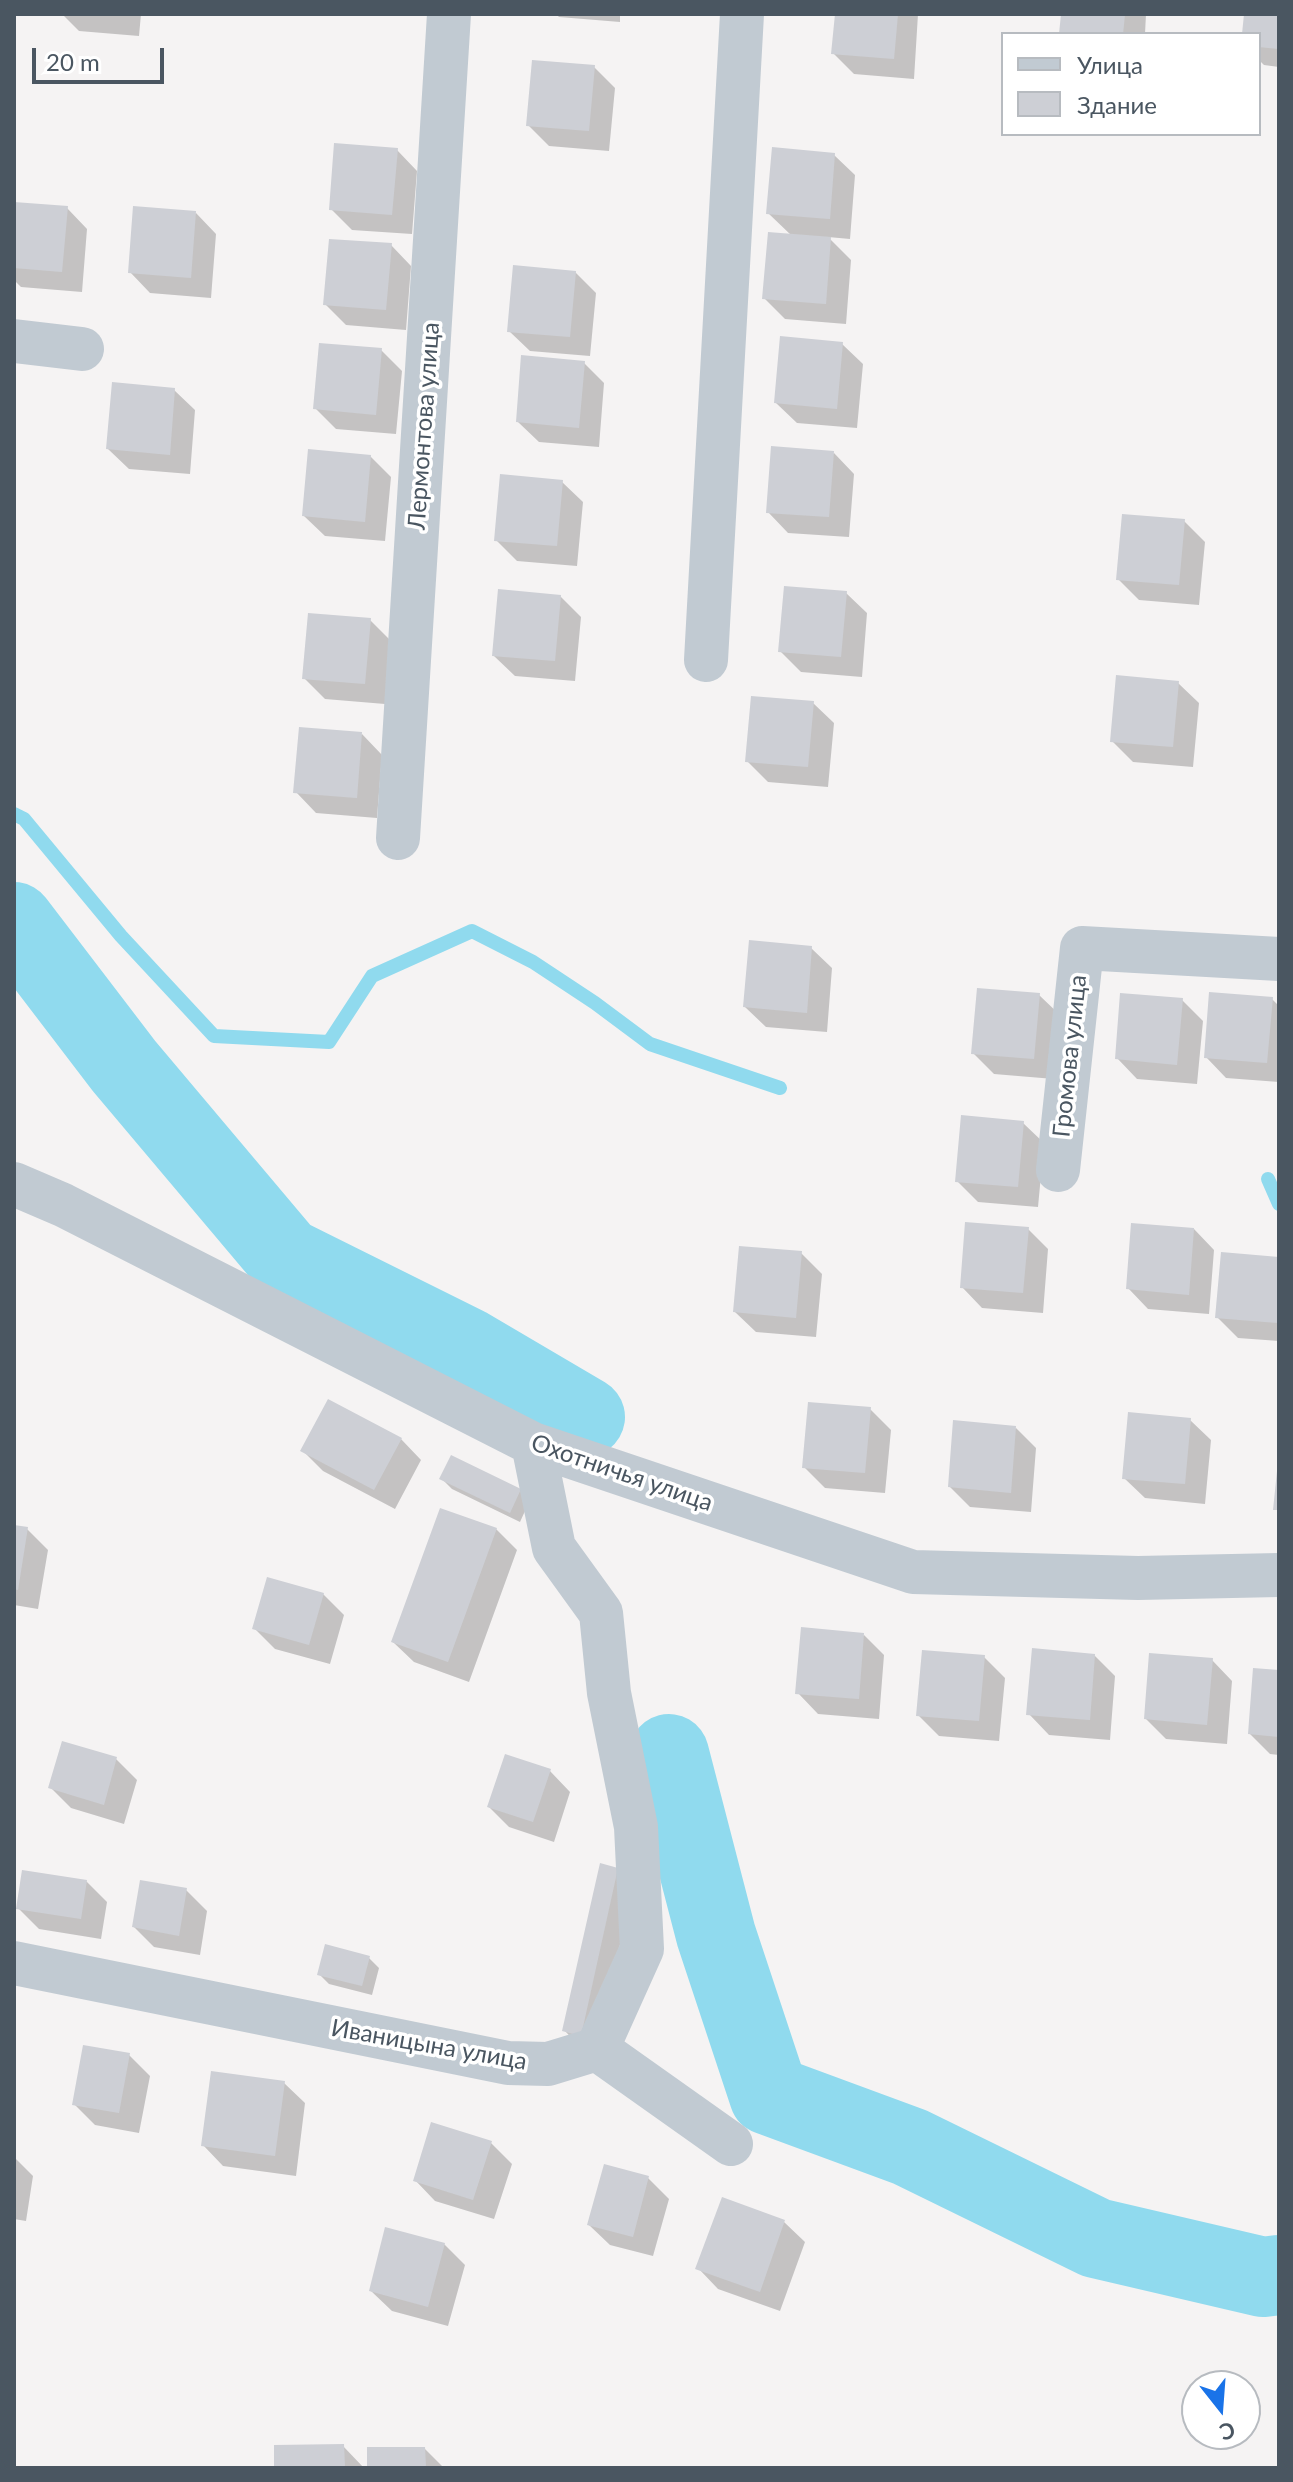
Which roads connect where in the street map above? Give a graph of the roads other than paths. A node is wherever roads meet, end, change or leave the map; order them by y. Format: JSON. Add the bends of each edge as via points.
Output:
{"nodes":[{"id":1,"x":449,"y":14,"type":"edge"},
{"id":2,"x":742,"y":14,"type":"edge"},
{"id":3,"x":14,"y":341,"type":"edge"},
{"id":4,"x":82,"y":349,"type":"dead end"},
{"id":5,"x":706,"y":660,"type":"dead end"},
{"id":6,"x":398,"y":838,"type":"dead end"},
{"id":7,"x":1279,"y":959,"type":"edge"},
{"id":8,"x":1058,"y":1170,"type":"dead end"},
{"id":9,"x":14,"y":1184,"type":"edge"},
{"id":10,"x":533,"y":1444,"type":"junction"},
{"id":11,"x":1279,"y":1575,"type":"edge"},
{"id":12,"x":14,"y":1963,"type":"edge"},
{"id":13,"x":597,"y":2049,"type":"junction"},
{"id":14,"x":731,"y":2144,"type":"dead end"}],
"edges":[{"from":1,"to":6,"type":"street","name":"Лермонтова улица"},
{"from":2,"to":5,"type":"street"},
{"from":3,"to":4,"type":"street"},
{"from":7,"to":8,"type":"street","name":"Громова улица","via":[[1082,948]]},
{"from":9,"to":10,"type":"street","name":"Охотничья улица"},
{"from":10,"to":11,"type":"street","name":"Охотничья улица","via":[[913,1572],[1138,1578]]},
{"from":10,"to":13,"type":"street","via":[[554,1548],[601,1613],[609,1693],[636,1827],[642,1949]]},
{"from":12,"to":13,"type":"street","name":"Иваницына улица","via":[[508,2063],[548,2064]]},
{"from":13,"to":14,"type":"street"}]}
